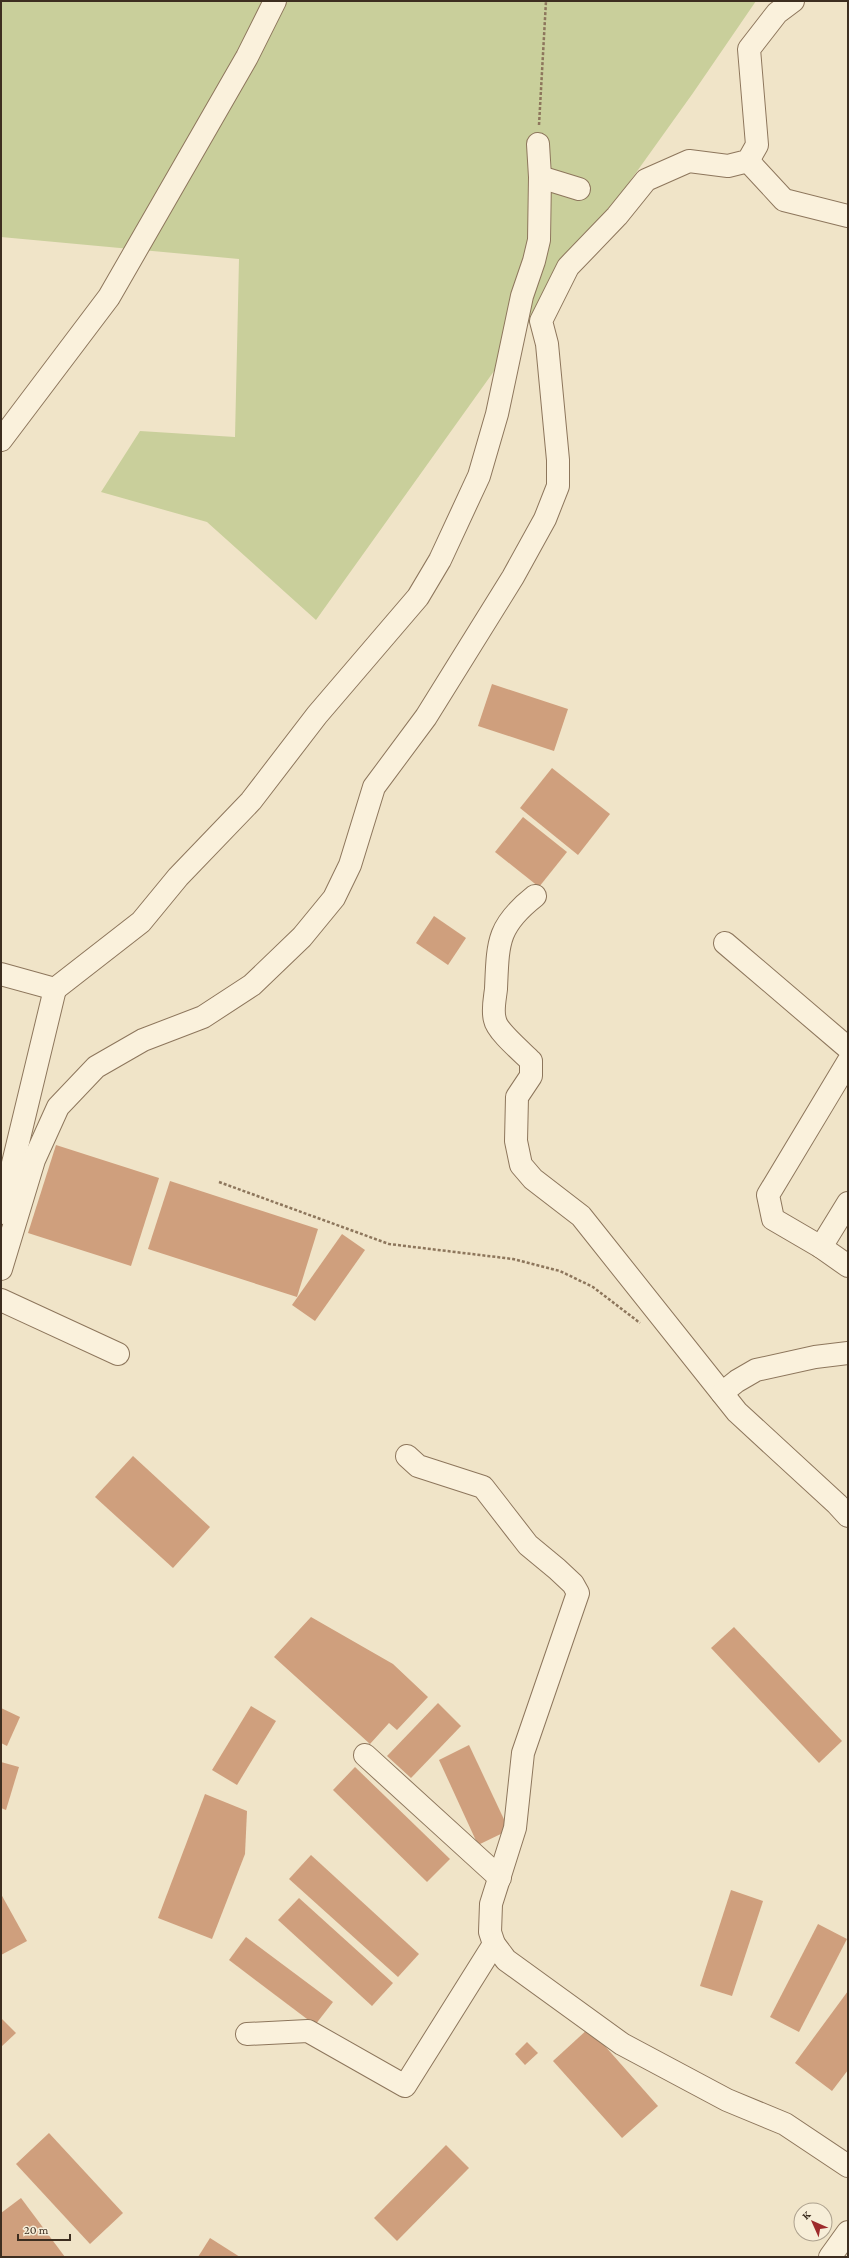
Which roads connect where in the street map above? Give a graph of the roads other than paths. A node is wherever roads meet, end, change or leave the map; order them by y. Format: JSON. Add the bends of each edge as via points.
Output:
{"nodes":[{"id":1,"x":275,"y":1,"type":"edge"},
{"id":2,"x":793,"y":1,"type":"edge"},
{"id":3,"x":538,"y":144,"type":"road end"},
{"id":4,"x":748,"y":161,"type":"junction"},
{"id":5,"x":540,"y":177,"type":"junction"},
{"id":6,"x":579,"y":189,"type":"dead end"},
{"id":7,"x":848,"y":216,"type":"edge"},
{"id":8,"x":1,"y":440,"type":"edge"},
{"id":9,"x":535,"y":896,"type":"dead end"},
{"id":10,"x":724,"y":943,"type":"dead end"},
{"id":11,"x":1,"y":974,"type":"edge"},
{"id":12,"x":55,"y":989,"type":"junction"},
{"id":13,"x":848,"y":1048,"type":"edge"},
{"id":14,"x":848,"y":1062,"type":"edge"},
{"id":15,"x":848,"y":1203,"type":"edge"},
{"id":16,"x":1,"y":1213,"type":"edge"},
{"id":17,"x":821,"y":1247,"type":"junction"},
{"id":18,"x":848,"y":1266,"type":"edge"},
{"id":19,"x":1,"y":1269,"type":"edge"},
{"id":20,"x":1,"y":1300,"type":"edge"},
{"id":21,"x":848,"y":1353,"type":"edge"},
{"id":22,"x":118,"y":1354,"type":"dead end"},
{"id":23,"x":722,"y":1393,"type":"junction"},
{"id":24,"x":407,"y":1456,"type":"dead end"},
{"id":25,"x":848,"y":1516,"type":"edge"},
{"id":26,"x":365,"y":1754,"type":"dead end"},
{"id":27,"x":500,"y":1878,"type":"junction"},
{"id":28,"x":494,"y":1944,"type":"junction"},
{"id":29,"x":247,"y":2034,"type":"dead end"},
{"id":30,"x":848,"y":2166,"type":"edge"},
{"id":31,"x":848,"y":2232,"type":"edge"},
{"id":32,"x":830,"y":2257,"type":"edge"}],
"edges":[{"from":1,"to":8,"type":"street","via":[[247,57],[109,297]]},
{"from":2,"to":4,"type":"street","via":[[777,13],[749,50],[757,145]]},
{"from":3,"to":5,"type":"street"},
{"from":4,"to":7,"type":"street","via":[[784,200]]},
{"from":4,"to":19,"type":"street","via":[[728,166],[689,161],[646,180],[617,216],[568,267],[541,321],[547,344],[558,460],[558,486],[545,519],[513,577],[426,716],[374,787],[350,865],[334,898],[302,937],[252,985],[203,1017],[143,1040],[96,1067],[58,1107],[34,1160]]},
{"from":5,"to":6,"type":"street"},
{"from":5,"to":12,"type":"street","via":[[539,240],[522,296],[497,414],[479,476],[440,560],[418,596],[317,715],[251,801],[178,877],[141,922]]},
{"from":9,"to":23,"type":"street","via":[[521,907],[504,927],[497,955],[494,1020],[511,1042],[531,1061],[531,1076],[517,1097],[516,1142],[521,1165],[533,1179],[581,1216]]},
{"from":10,"to":13,"type":"street"},
{"from":11,"to":12,"type":"street"},
{"from":12,"to":16,"type":"street"},
{"from":14,"to":17,"type":"street","via":[[768,1195],[773,1219]]},
{"from":15,"to":17,"type":"street"},
{"from":17,"to":18,"type":"street"},
{"from":20,"to":22,"type":"street"},
{"from":21,"to":23,"type":"street","via":[[815,1357],[756,1370]]},
{"from":23,"to":25,"type":"street","via":[[737,1412]]},
{"from":24,"to":27,"type":"street","via":[[418,1466],[483,1486],[528,1546],[573,1584],[578,1593],[523,1753],[515,1828]]},
{"from":26,"to":27,"type":"street"},
{"from":27,"to":28,"type":"street","via":[[491,1904],[490,1932]]},
{"from":28,"to":29,"type":"street","via":[[405,2086],[308,2031]]},
{"from":28,"to":30,"type":"street","via":[[506,1960],[622,2044],[727,2100],[785,2124]]},
{"from":31,"to":32,"type":"street"}]}
